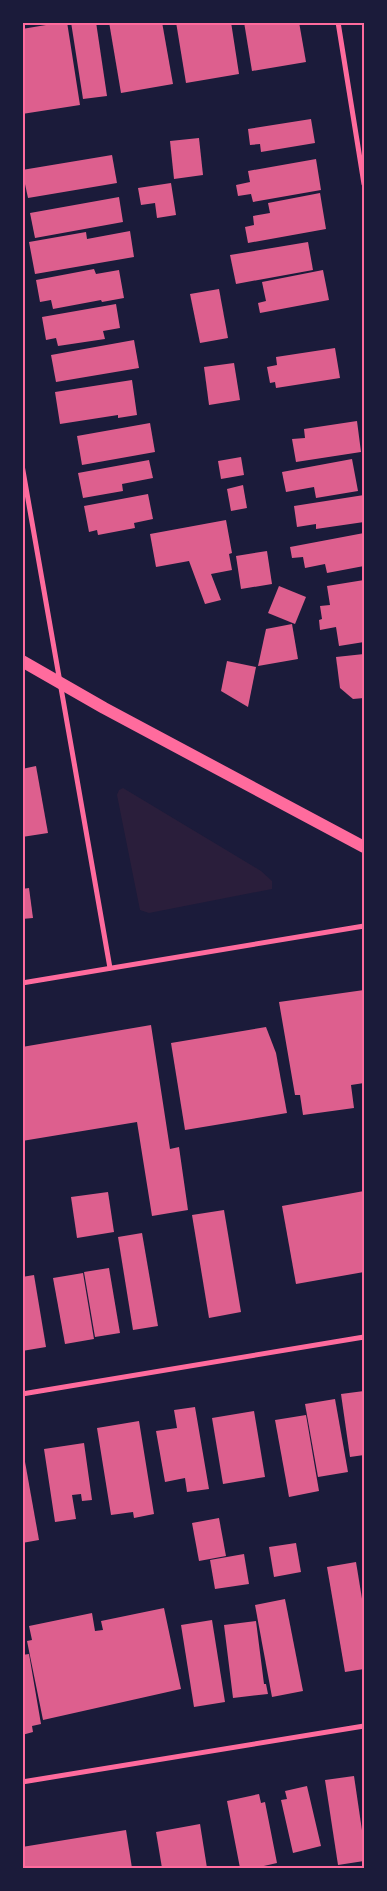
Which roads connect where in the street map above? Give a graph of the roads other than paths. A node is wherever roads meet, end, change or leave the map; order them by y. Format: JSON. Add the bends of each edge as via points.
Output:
{"nodes":[{"id":1,"x":338,"y":22,"type":"edge"},
{"id":2,"x":364,"y":184,"type":"edge"},
{"id":3,"x":22,"y":465,"type":"edge"},
{"id":4,"x":22,"y":661,"type":"edge"},
{"id":5,"x":62,"y":684,"type":"junction"},
{"id":6,"x":364,"y":847,"type":"edge"},
{"id":7,"x":364,"y":926,"type":"edge"},
{"id":8,"x":110,"y":968,"type":"junction"},
{"id":9,"x":22,"y":983,"type":"edge"},
{"id":10,"x":364,"y":1338,"type":"edge"},
{"id":11,"x":22,"y":1394,"type":"edge"},
{"id":12,"x":364,"y":1726,"type":"edge"},
{"id":13,"x":22,"y":1782,"type":"edge"}],
"edges":[{"from":1,"to":2,"type":"street"},
{"from":3,"to":5,"type":"street"},
{"from":4,"to":5,"type":"main road"},
{"from":5,"to":6,"type":"main road"},
{"from":5,"to":8,"type":"street"},
{"from":7,"to":8,"type":"street"},
{"from":8,"to":9,"type":"street"},
{"from":10,"to":11,"type":"street"},
{"from":12,"to":13,"type":"street"}]}
